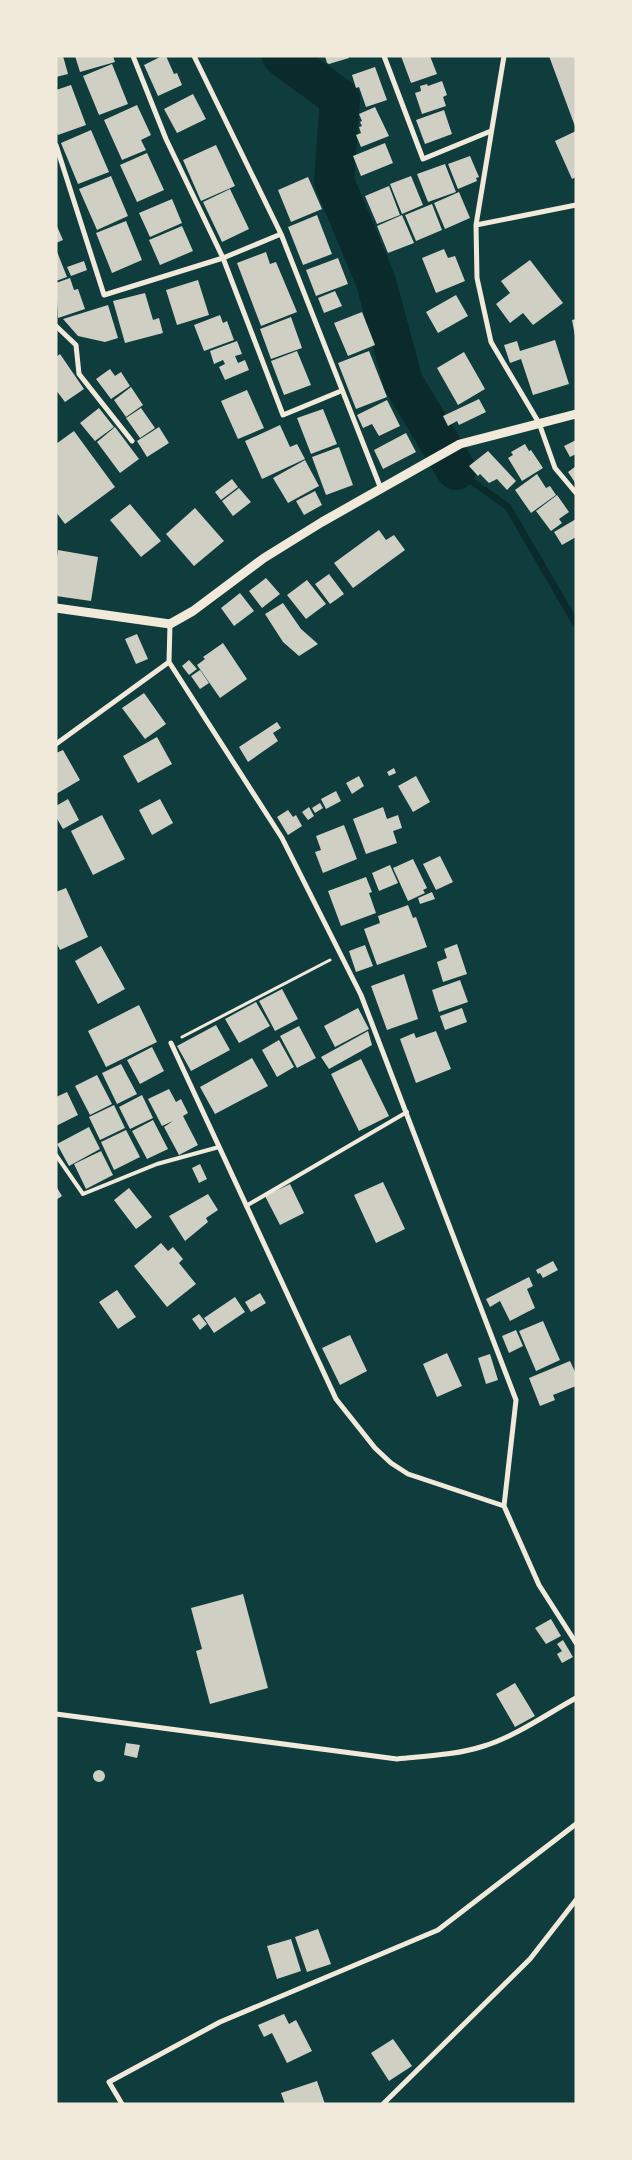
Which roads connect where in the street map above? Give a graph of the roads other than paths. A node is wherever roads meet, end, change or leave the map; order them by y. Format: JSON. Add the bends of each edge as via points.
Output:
{"nodes":[{"id":1,"x":133,"y":56,"type":"edge"},
{"id":2,"x":194,"y":56,"type":"edge"},
{"id":3,"x":384,"y":56,"type":"edge"},
{"id":4,"x":504,"y":56,"type":"edge"},
{"id":5,"x":491,"y":131,"type":"junction"},
{"id":6,"x":56,"y":145,"type":"edge"},
{"id":7,"x":576,"y":204,"type":"edge"},
{"id":8,"x":476,"y":225,"type":"junction"},
{"id":9,"x":281,"y":234,"type":"junction"},
{"id":10,"x":223,"y":258,"type":"junction"},
{"id":11,"x":56,"y":326,"type":"edge"},
{"id":12,"x":341,"y":391,"type":"junction"},
{"id":13,"x":576,"y":414,"type":"edge"},
{"id":14,"x":539,"y":423,"type":"junction"},
{"id":15,"x":132,"y":441,"type":"dead end"},
{"id":16,"x":381,"y":489,"type":"junction"},
{"id":17,"x":576,"y":493,"type":"edge"},
{"id":18,"x":56,"y":608,"type":"edge"},
{"id":19,"x":170,"y":624,"type":"junction"},
{"id":20,"x":169,"y":662,"type":"junction"},
{"id":21,"x":56,"y":744,"type":"edge"},
{"id":22,"x":171,"y":1043,"type":"road end"},
{"id":23,"x":407,"y":1112,"type":"junction"},
{"id":24,"x":219,"y":1147,"type":"junction"},
{"id":25,"x":56,"y":1155,"type":"edge"},
{"id":26,"x":246,"y":1206,"type":"junction"},
{"id":27,"x":504,"y":1506,"type":"junction"},
{"id":28,"x":576,"y":1643,"type":"edge"},
{"id":29,"x":576,"y":1698,"type":"edge"},
{"id":30,"x":56,"y":1714,"type":"edge"},
{"id":31,"x":576,"y":1824,"type":"edge"},
{"id":32,"x":576,"y":1900,"type":"edge"},
{"id":33,"x":122,"y":2104,"type":"edge"},
{"id":34,"x":383,"y":2104,"type":"edge"}],
"edges":[{"from":1,"to":10,"type":"street","via":[[166,139]]},
{"from":2,"to":9,"type":"street"},
{"from":3,"to":5,"type":"street","via":[[423,159]]},
{"from":4,"to":5,"type":"street"},
{"from":5,"to":8,"type":"street"},
{"from":6,"to":10,"type":"street","via":[[104,295]]},
{"from":7,"to":8,"type":"street"},
{"from":8,"to":14,"type":"street","via":[[477,278],[490,342]]},
{"from":9,"to":10,"type":"street"},
{"from":9,"to":12,"type":"street"},
{"from":10,"to":12,"type":"street","via":[[283,415]]},
{"from":11,"to":15,"type":"street","via":[[76,345],[79,374]]},
{"from":12,"to":16,"type":"street"},
{"from":13,"to":14,"type":"street"},
{"from":14,"to":16,"type":"street","via":[[460,444]]},
{"from":14,"to":17,"type":"street","via":[[555,468]]},
{"from":16,"to":19,"type":"street","via":[[264,558]]},
{"from":18,"to":19,"type":"street"},
{"from":19,"to":20,"type":"street"},
{"from":20,"to":21,"type":"street"},
{"from":20,"to":23,"type":"street","via":[[282,838],[361,995]]},
{"from":22,"to":24,"type":"street"},
{"from":23,"to":26,"type":"lane"},
{"from":23,"to":27,"type":"street","via":[[516,1400]]},
{"from":24,"to":25,"type":"lane","via":[[157,1164],[83,1194]]},
{"from":24,"to":26,"type":"street"},
{"from":26,"to":27,"type":"street","via":[[336,1399],[375,1448],[408,1474]]},
{"from":27,"to":28,"type":"street","via":[[539,1585]]},
{"from":29,"to":30,"type":"street","via":[[485,1746],[446,1755],[397,1758]]},
{"from":31,"to":33,"type":"street","via":[[438,1930],[220,2022],[109,2082]]},
{"from":32,"to":34,"type":"street","via":[[530,1960]]}]}
